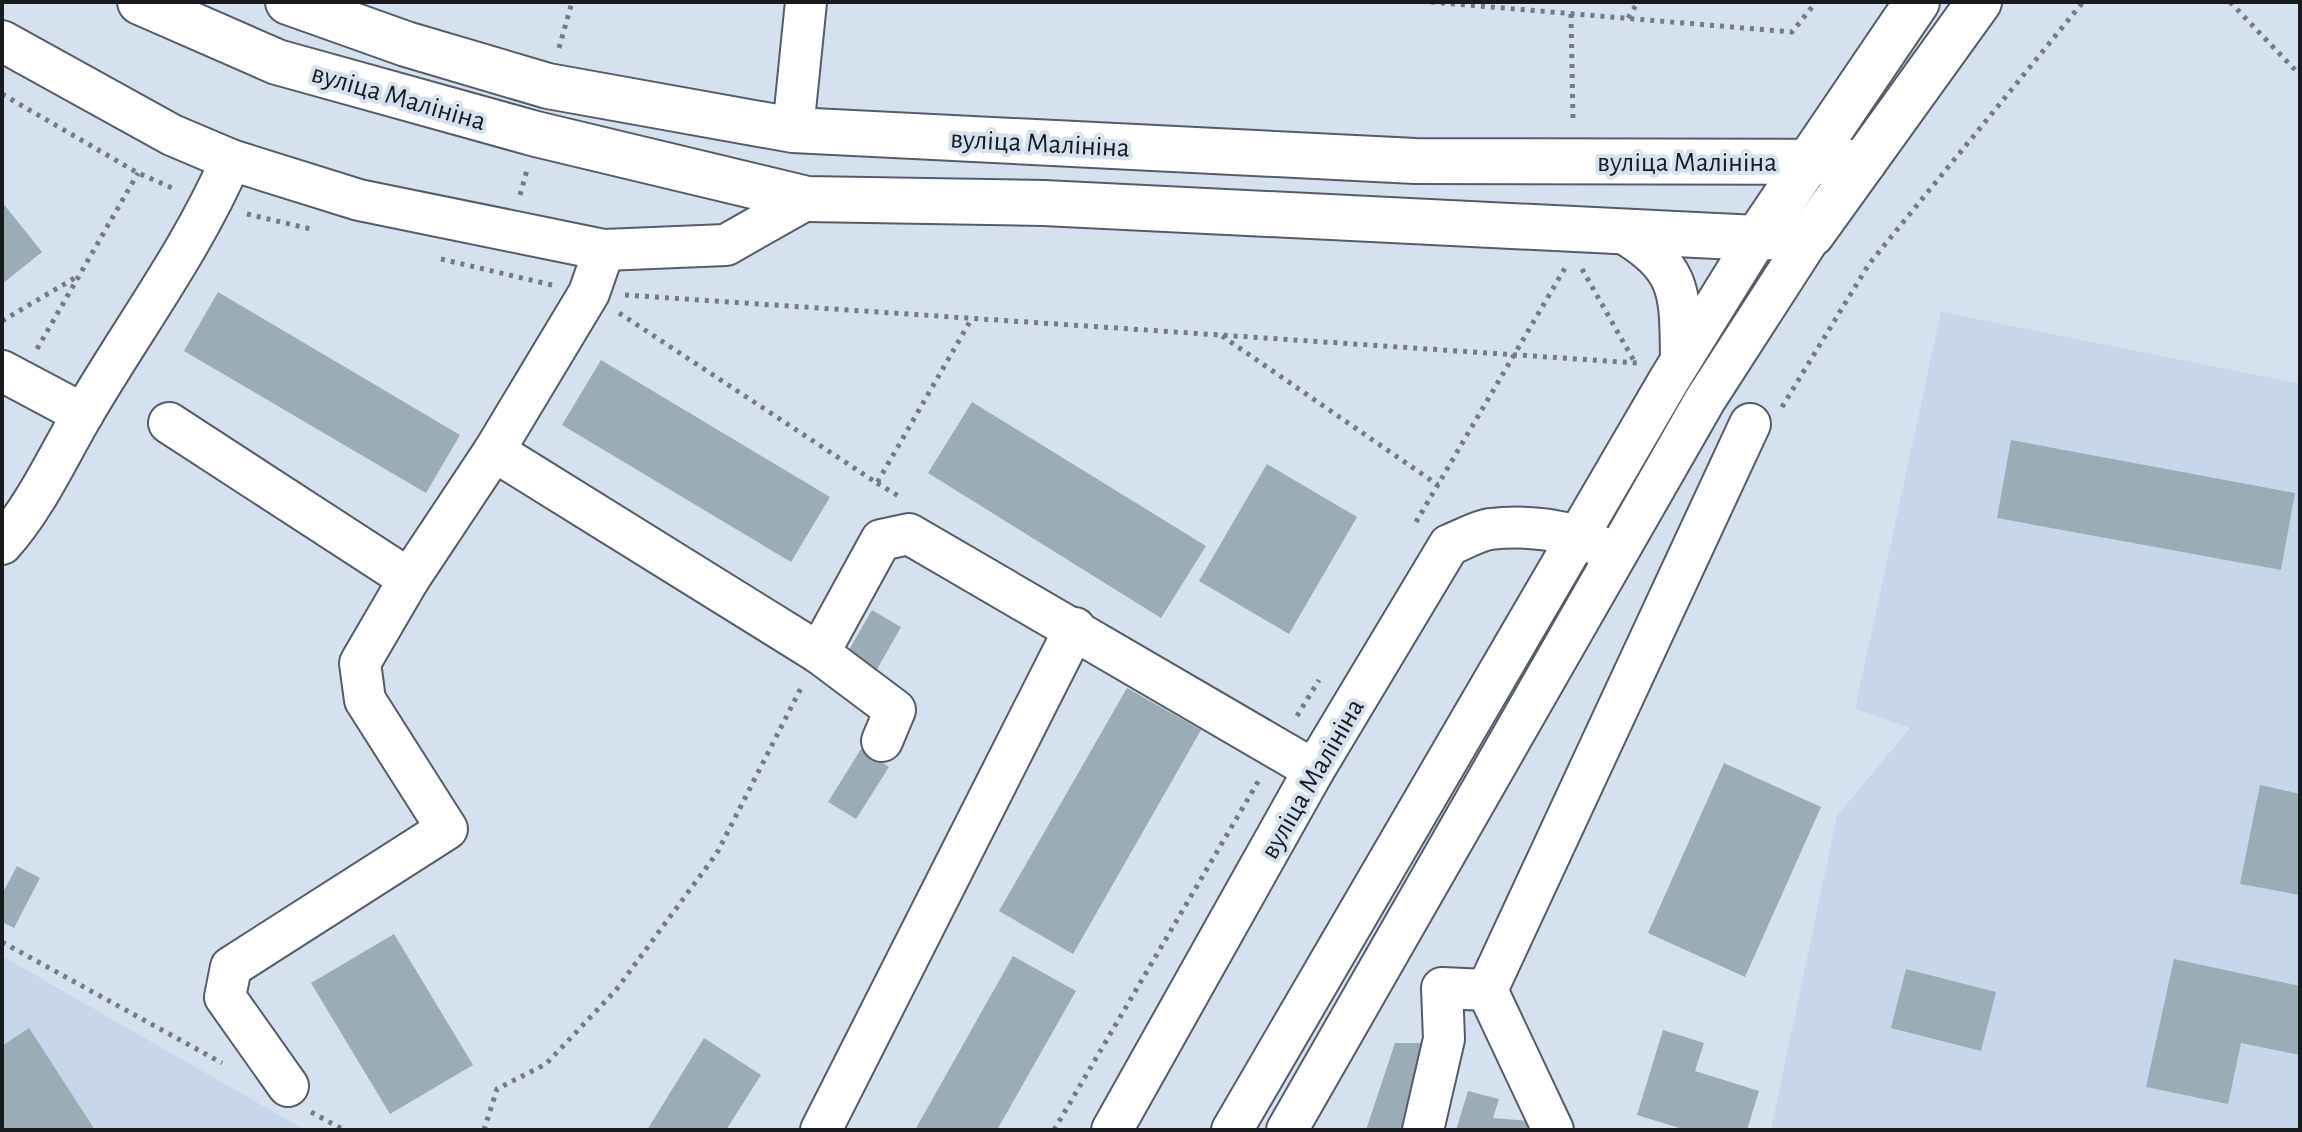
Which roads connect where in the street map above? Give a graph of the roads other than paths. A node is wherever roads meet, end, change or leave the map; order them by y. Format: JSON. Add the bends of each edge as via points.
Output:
{"nodes":[{"id":1,"x":140,"y":2,"type":"edge"},
{"id":2,"x":288,"y":2,"type":"edge"},
{"id":3,"x":806,"y":2,"type":"edge"},
{"id":4,"x":1917,"y":2,"type":"edge"},
{"id":5,"x":1979,"y":2,"type":"edge"},
{"id":6,"x":2,"y":41,"type":"edge"},
{"id":7,"x":793,"y":130,"type":"junction"},
{"id":8,"x":231,"y":160,"type":"junction"},
{"id":9,"x":1808,"y":161,"type":"junction"},
{"id":10,"x":1864,"y":162,"type":"junction"},
{"id":11,"x":807,"y":199,"type":"junction"},
{"id":12,"x":1622,"y":232,"type":"junction"},
{"id":13,"x":1812,"y":234,"type":"junction"},
{"id":14,"x":1757,"y":238,"type":"junction"},
{"id":15,"x":604,"y":250,"type":"junction"},
{"id":16,"x":1661,"y":367,"type":"junction"},
{"id":17,"x":10,"y":375,"type":"edge"},
{"id":18,"x":83,"y":414,"type":"junction"},
{"id":19,"x":169,"y":423,"type":"dead end"},
{"id":20,"x":1750,"y":424,"type":"road end"},
{"id":21,"x":494,"y":451,"type":"junction"},
{"id":22,"x":1579,"y":535,"type":"junction"},
{"id":23,"x":2,"y":544,"type":"edge"},
{"id":24,"x":1616,"y":556,"type":"junction"},
{"id":25,"x":409,"y":579,"type":"junction"},
{"id":26,"x":1075,"y":628,"type":"junction"},
{"id":27,"x":819,"y":653,"type":"junction"},
{"id":28,"x":882,"y":741,"type":"dead end"},
{"id":29,"x":1314,"y":770,"type":"junction"},
{"id":30,"x":1487,"y":990,"type":"junction"},
{"id":31,"x":296,"y":1097,"type":"road end"},
{"id":32,"x":821,"y":1130,"type":"edge"},
{"id":33,"x":1112,"y":1130,"type":"edge"},
{"id":34,"x":1232,"y":1130,"type":"edge"},
{"id":35,"x":1287,"y":1130,"type":"edge"},
{"id":36,"x":1423,"y":1130,"type":"edge"},
{"id":37,"x":1553,"y":1130,"type":"edge"}],
"edges":[{"from":1,"to":11,"type":"main road","name":"вуліца Малініна","via":[[277,62],[536,134]]},
{"from":2,"to":7,"type":"main road","name":"вуліца Малініна","via":[[548,86]]},
{"from":3,"to":7,"type":"street"},
{"from":4,"to":9,"type":"main road","name":"вуліца Малініна"},
{"from":5,"to":10,"type":"main road"},
{"from":6,"to":8,"type":"street","via":[[172,135]]},
{"from":7,"to":9,"type":"main road","name":"вуліца Малініна","via":[[1415,161]]},
{"from":8,"to":15,"type":"street","via":[[359,200]]},
{"from":8,"to":18,"type":"street","via":[[211,205]]},
{"from":9,"to":10,"type":"main road","name":"вуліца Малініна"},
{"from":9,"to":14,"type":"main road","name":"вуліца Малініна"},
{"from":10,"to":13,"type":"main road"},
{"from":11,"to":12,"type":"main road","name":"вуліца Малініна","via":[[1044,203],[1574,242]]},
{"from":11,"to":15,"type":"street","via":[[726,245]]},
{"from":12,"to":14,"type":"main road","name":"вуліца Малініна"},
{"from":12,"to":16,"type":"street","via":[[1654,251],[1673,277],[1680,312]]},
{"from":13,"to":14,"type":"main road","name":"вуліца Малініна"},
{"from":13,"to":24,"type":"street","via":[[1705,400]]},
{"from":14,"to":16,"type":"street"},
{"from":15,"to":21,"type":"street","via":[[589,293]]},
{"from":16,"to":22,"type":"street"},
{"from":17,"to":18,"type":"street"},
{"from":18,"to":23,"type":"street","via":[[21,523]]},
{"from":19,"to":25,"type":"street"},
{"from":20,"to":30,"type":"street"},
{"from":21,"to":25,"type":"street"},
{"from":21,"to":27,"type":"street"},
{"from":22,"to":24,"type":"street"},
{"from":22,"to":29,"type":"street","name":"вуліца Малініна","via":[[1488,529],[1449,545]]},
{"from":22,"to":34,"type":"street"},
{"from":24,"to":35,"type":"street"},
{"from":25,"to":31,"type":"street","via":[[360,663],[365,700],[447,829],[231,967],[225,997]]},
{"from":26,"to":27,"type":"street","via":[[909,534],[881,540]]},
{"from":26,"to":29,"type":"street"},
{"from":26,"to":32,"type":"street"},
{"from":27,"to":28,"type":"street","via":[[895,710]]},
{"from":29,"to":33,"type":"street","name":"вуліца Малініна"},
{"from":30,"to":36,"type":"street","via":[[1442,988],[1444,1039]]},
{"from":30,"to":37,"type":"street"}]}
